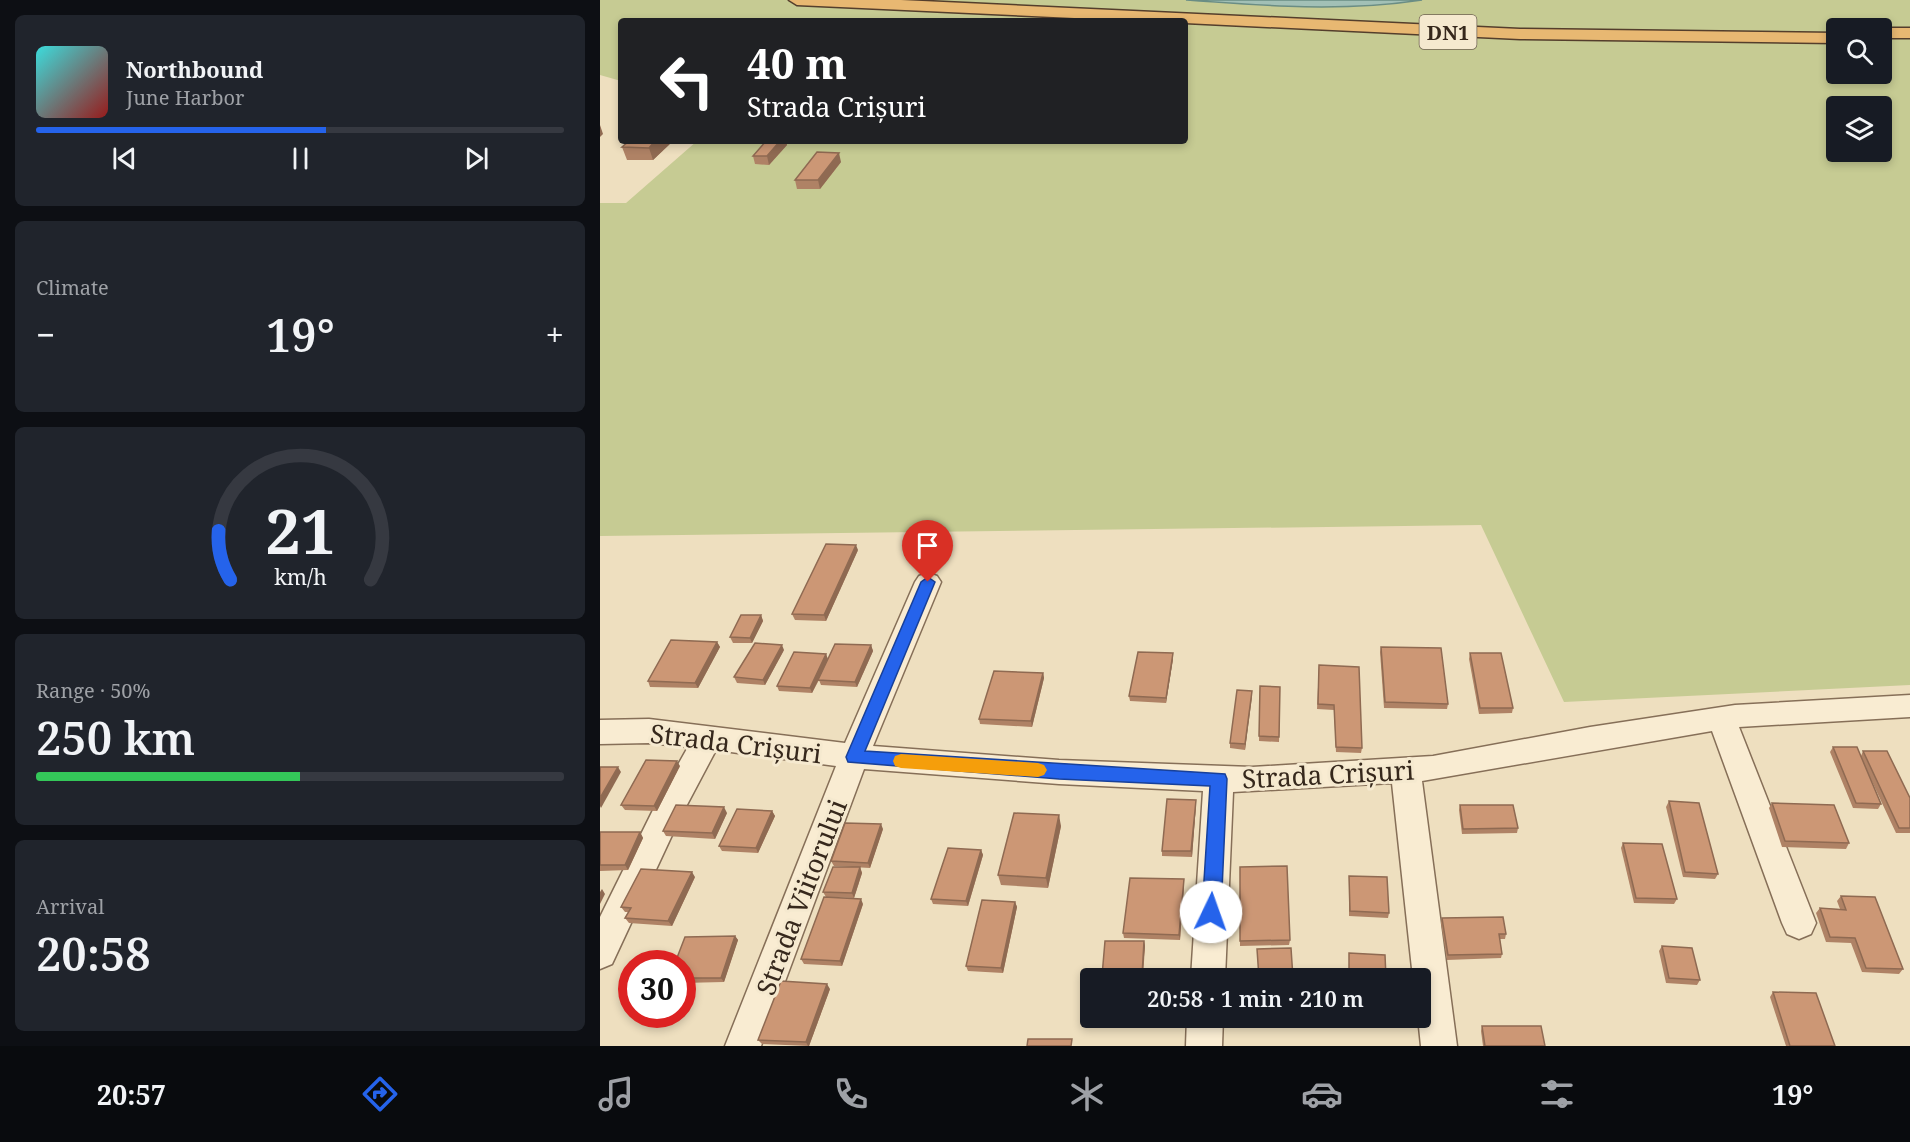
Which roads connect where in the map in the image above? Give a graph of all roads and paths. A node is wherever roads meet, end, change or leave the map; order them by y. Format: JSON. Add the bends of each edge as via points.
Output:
{"nodes":[{"id":1,"x":797,"y":0,"type":"edge"},
{"id":2,"x":877,"y":0,"type":"edge"},
{"id":3,"x":1180,"y":18,"type":"edge"},
{"id":4,"x":1188,"y":18,"type":"edge"},
{"id":5,"x":1892,"y":35,"type":"edge"},
{"id":6,"x":1910,"y":35,"type":"edge"},
{"id":7,"x":1826,"y":36,"type":"edge"},
{"id":8,"x":1826,"y":36,"type":"edge"},
{"id":9,"x":928,"y":582,"type":"dead end"},
{"id":10,"x":1910,"y":706,"type":"edge"},
{"id":11,"x":1721,"y":718,"type":"junction"},
{"id":12,"x":600,"y":732,"type":"edge"},
{"id":13,"x":708,"y":737,"type":"junction"},
{"id":14,"x":854,"y":757,"type":"junction"},
{"id":15,"x":1406,"y":771,"type":"junction"},
{"id":16,"x":1219,"y":779,"type":"junction"},
{"id":17,"x":1799,"y":923,"type":"dead end"},
{"id":18,"x":600,"y":953,"type":"edge"},
{"id":19,"x":1209,"y":968,"type":"edge"},
{"id":20,"x":1205,"y":1028,"type":"edge"},
{"id":21,"x":743,"y":1046,"type":"edge"},
{"id":22,"x":1204,"y":1046,"type":"edge"},
{"id":23,"x":1439,"y":1046,"type":"edge"}],
"edges":[{"from":1,"to":3,"type":"highway","number":"DN1"},
{"from":2,"to":8,"type":"highway","number":"DN1","via":[[1518,30]]},
{"from":4,"to":7,"type":"highway","number":"DN1","via":[[1520,34]]},
{"from":5,"to":6,"type":"highway"},
{"from":9,"to":14,"type":"street","name":"Strada Viitorului"},
{"from":10,"to":11,"type":"street","name":"Strada Crișuri"},
{"from":11,"to":15,"type":"street","name":"Strada Crișuri"},
{"from":11,"to":17,"type":"street"},
{"from":12,"to":13,"type":"street","name":"Strada Crișuri","via":[[649,731]]},
{"from":13,"to":14,"type":"street","name":"Strada Crișuri"},
{"from":13,"to":18,"type":"street"},
{"from":14,"to":16,"type":"street","name":"Strada Crișuri"},
{"from":14,"to":21,"type":"street","name":"Strada Viitorului"},
{"from":15,"to":16,"type":"street","name":"Strada Crișuri"},
{"from":15,"to":23,"type":"street"},
{"from":16,"to":19,"type":"street"},
{"from":20,"to":22,"type":"street"}]}
